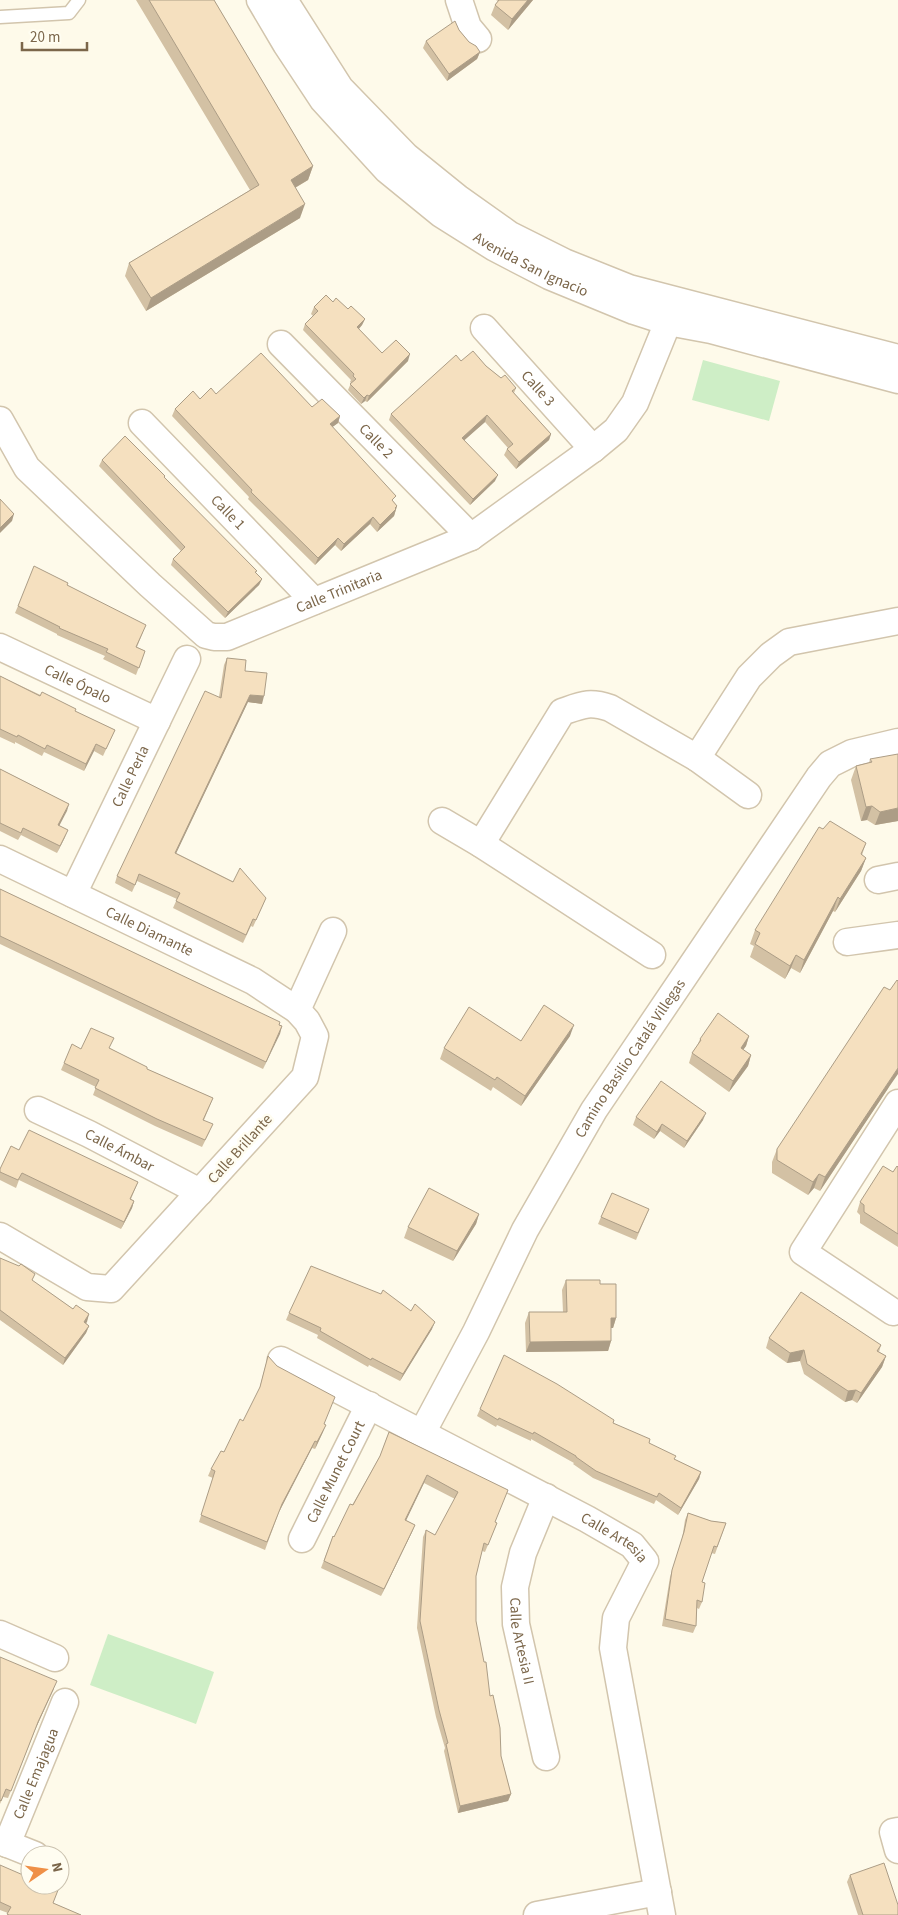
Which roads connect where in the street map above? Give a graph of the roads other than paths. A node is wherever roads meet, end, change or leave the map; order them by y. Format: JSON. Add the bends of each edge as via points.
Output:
{"nodes":[{"id":1,"x":79,"y":0,"type":"edge"},
{"id":2,"x":260,"y":0,"type":"edge"},
{"id":3,"x":284,"y":0,"type":"edge"},
{"id":4,"x":459,"y":0,"type":"edge"},
{"id":5,"x":0,"y":17,"type":"edge"},
{"id":6,"x":478,"y":39,"type":"dead end"},
{"id":7,"x":668,"y":322,"type":"junction"},
{"id":8,"x":484,"y":328,"type":"dead end"},
{"id":9,"x":281,"y":344,"type":"dead end"},
{"id":10,"x":898,"y":358,"type":"edge"},
{"id":11,"x":898,"y":380,"type":"edge"},
{"id":12,"x":0,"y":420,"type":"edge"},
{"id":13,"x":142,"y":423,"type":"dead end"},
{"id":14,"x":593,"y":449,"type":"junction"},
{"id":15,"x":471,"y":537,"type":"junction"},
{"id":16,"x":314,"y":601,"type":"junction"},
{"id":17,"x":898,"y":621,"type":"edge"},
{"id":18,"x":0,"y":647,"type":"edge"},
{"id":19,"x":186,"y":659,"type":"dead end"},
{"id":20,"x":157,"y":721,"type":"junction"},
{"id":21,"x":898,"y":742,"type":"edge"},
{"id":22,"x":697,"y":758,"type":"junction"},
{"id":23,"x":748,"y":794,"type":"dead end"},
{"id":24,"x":442,"y":821,"type":"dead end"},
{"id":25,"x":481,"y":844,"type":"junction"},
{"id":26,"x":0,"y":859,"type":"edge"},
{"id":27,"x":73,"y":894,"type":"junction"},
{"id":28,"x":333,"y":931,"type":"dead end"},
{"id":29,"x":898,"y":935,"type":"edge"},
{"id":30,"x":847,"y":942,"type":"dead end"},
{"id":31,"x":652,"y":955,"type":"dead end"},
{"id":32,"x":302,"y":1015,"type":"junction"},
{"id":33,"x":898,"y":1103,"type":"edge"},
{"id":34,"x":38,"y":1110,"type":"dead end"},
{"id":35,"x":200,"y":1192,"type":"junction"},
{"id":36,"x":0,"y":1236,"type":"edge"},
{"id":37,"x":892,"y":1312,"type":"dead end"},
{"id":38,"x":281,"y":1360,"type":"dead end"},
{"id":39,"x":369,"y":1405,"type":"junction"},
{"id":40,"x":422,"y":1433,"type":"junction"},
{"id":41,"x":546,"y":1497,"type":"junction"},
{"id":42,"x":302,"y":1539,"type":"dead end"},
{"id":43,"x":0,"y":1634,"type":"edge"},
{"id":44,"x":55,"y":1658,"type":"dead end"},
{"id":45,"x":65,"y":1702,"type":"dead end"},
{"id":46,"x":546,"y":1757,"type":"dead end"},
{"id":47,"x":898,"y":1832,"type":"edge"},
{"id":48,"x":3,"y":1843,"type":"edge"},
{"id":49,"x":20,"y":1849,"type":"edge"},
{"id":50,"x":898,"y":1850,"type":"edge"},
{"id":51,"x":660,"y":1903,"type":"edge"},
{"id":52,"x":537,"y":1915,"type":"edge"}],
"edges":[{"from":1,"to":5,"type":"lane","via":[[69,13]]},
{"from":2,"to":7,"type":"street","name":"Avenida San Ignacio","via":[[323,100],[387,170],[441,214],[494,248],[549,276]]},
{"from":3,"to":10,"type":"street","name":"Avenida San Ignacio","via":[[340,88],[406,156],[510,235],[564,262],[629,288]]},
{"from":4,"to":6,"type":"street","via":[[468,27]]},
{"from":7,"to":11,"type":"street","name":"Avenida San Ignacio","via":[[711,330]]},
{"from":7,"to":14,"type":"street","name":"Calle Trinitaria","via":[[635,402],[616,430]]},
{"from":8,"to":14,"type":"street","name":"Calle 3"},
{"from":9,"to":15,"type":"street","name":"Calle 2"},
{"from":12,"to":16,"type":"street","name":"Calle Trinitaria","via":[[27,468],[206,635],[227,637]]},
{"from":13,"to":16,"type":"street","name":"Calle 1"},
{"from":14,"to":15,"type":"street","name":"Calle Trinitaria"},
{"from":15,"to":16,"type":"street","name":"Calle Trinitaria"},
{"from":17,"to":22,"type":"street","via":[[789,642],[749,677]]},
{"from":18,"to":20,"type":"street","name":"Calle Ópalo"},
{"from":19,"to":20,"type":"street","name":"Calle Perla"},
{"from":20,"to":27,"type":"street","name":"Calle Perla"},
{"from":21,"to":40,"type":"street","name":"Camino Basilio Catalá Villegas","via":[[852,753],[830,764],[819,777],[594,1110],[525,1230]]},
{"from":22,"to":23,"type":"street"},
{"from":22,"to":25,"type":"street","via":[[610,708],[595,703],[562,712]]},
{"from":24,"to":25,"type":"street"},
{"from":25,"to":31,"type":"street"},
{"from":26,"to":27,"type":"street","name":"Calle Diamante"},
{"from":27,"to":32,"type":"street","name":"Calle Diamante","via":[[253,981]]},
{"from":28,"to":32,"type":"street"},
{"from":29,"to":30,"type":"street"},
{"from":32,"to":35,"type":"street","name":"Calle Brillante","via":[[315,1036],[305,1078]]},
{"from":33,"to":37,"type":"street","via":[[802,1252]]},
{"from":34,"to":35,"type":"street","name":"Calle Ámbar"},
{"from":35,"to":36,"type":"street","name":"Calle Brillante","via":[[111,1289],[87,1287]]},
{"from":38,"to":39,"type":"street","name":"Calle Artesia"},
{"from":39,"to":40,"type":"street","name":"Calle Artesia"},
{"from":39,"to":42,"type":"street","name":"Calle Munet Court"},
{"from":40,"to":41,"type":"street","name":"Calle Artesia"},
{"from":41,"to":46,"type":"street","name":"Calle Artesia II","via":[[523,1553],[515,1587],[516,1624]]},
{"from":41,"to":51,"type":"street","name":"Calle Artesia","via":[[632,1545],[646,1561],[616,1618],[613,1648]]},
{"from":43,"to":44,"type":"street"},
{"from":45,"to":48,"type":"street","name":"Calle Emajagua"},
{"from":47,"to":50,"type":"street","via":[[893,1832]]},
{"from":48,"to":49,"type":"street","name":"Calle Emajagua"},
{"from":51,"to":52,"type":"street"}]}
